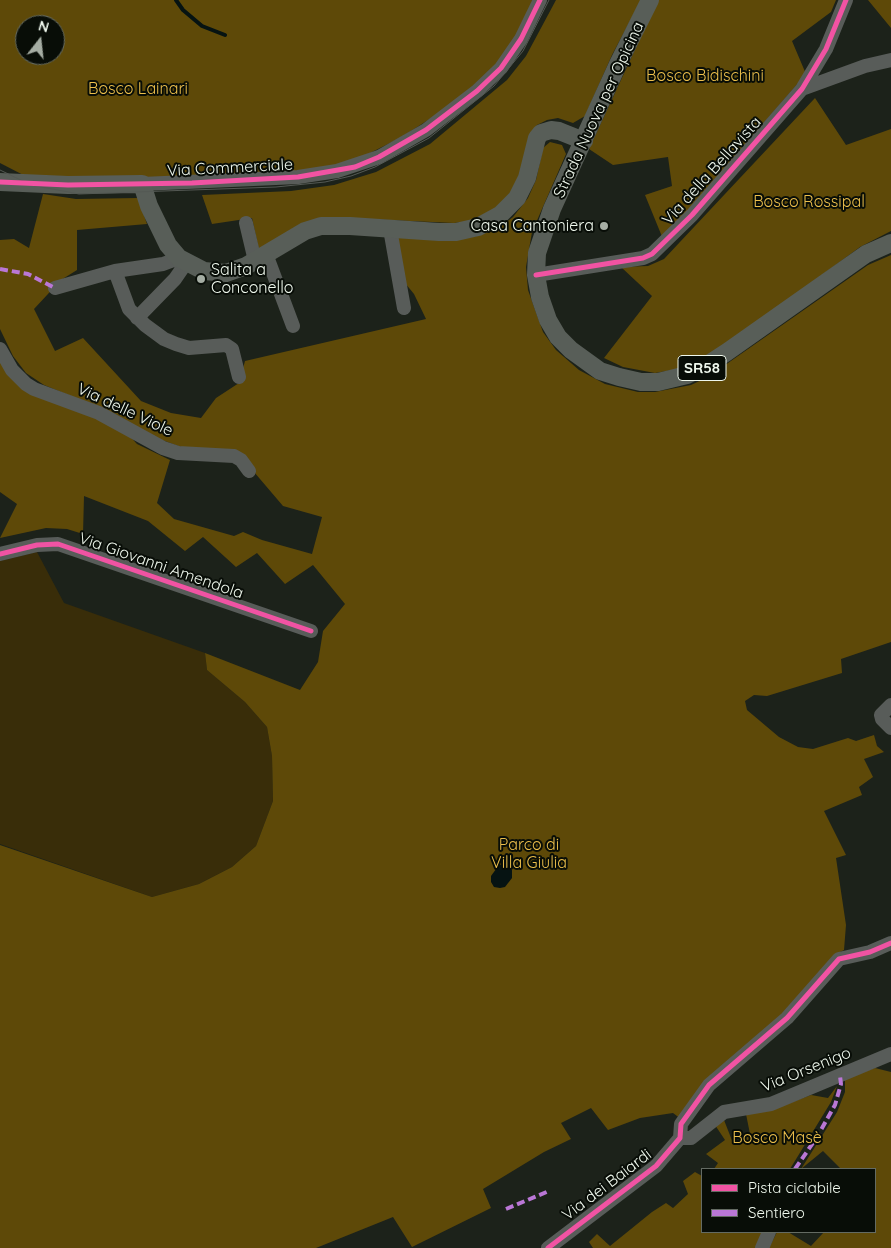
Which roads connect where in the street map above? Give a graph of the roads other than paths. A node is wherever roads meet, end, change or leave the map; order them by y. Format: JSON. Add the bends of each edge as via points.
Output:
{"nodes":[{"id":1,"x":540,"y":0,"type":"edge"},
{"id":2,"x":650,"y":0,"type":"edge"},
{"id":3,"x":846,"y":0,"type":"edge"},
{"id":4,"x":891,"y":60,"type":"edge"},
{"id":5,"x":802,"y":89,"type":"junction"},
{"id":6,"x":584,"y":141,"type":"junction"},
{"id":7,"x":0,"y":182,"type":"edge"},
{"id":8,"x":142,"y":184,"type":"junction"},
{"id":9,"x":246,"y":224,"type":"dead end"},
{"id":10,"x":390,"y":229,"type":"junction"},
{"id":11,"x":891,"y":243,"type":"edge"},
{"id":12,"x":260,"y":258,"type":"junction"},
{"id":13,"x":182,"y":260,"type":"junction"},
{"id":14,"x":115,"y":271,"type":"junction"},
{"id":15,"x":536,"y":275,"type":"junction"},
{"id":16,"x":55,"y":288,"type":"dead end"},
{"id":17,"x":404,"y":308,"type":"dead end"},
{"id":18,"x":138,"y":318,"type":"junction"},
{"id":19,"x":293,"y":326,"type":"dead end"},
{"id":20,"x":0,"y":349,"type":"edge"},
{"id":21,"x":239,"y":377,"type":"dead end"},
{"id":22,"x":249,"y":471,"type":"dead end"},
{"id":23,"x":0,"y":554,"type":"edge"},
{"id":24,"x":311,"y":631,"type":"dead end"},
{"id":25,"x":891,"y":705,"type":"edge"},
{"id":26,"x":891,"y":728,"type":"edge"},
{"id":27,"x":891,"y":943,"type":"edge"},
{"id":28,"x":891,"y":1054,"type":"edge"},
{"id":29,"x":680,"y":1138,"type":"junction"},
{"id":30,"x":769,"y":1233,"type":"edge"},
{"id":31,"x":548,"y":1248,"type":"edge"},
{"id":32,"x":762,"y":1248,"type":"edge"}],
"edges":[{"from":1,"to":8,"type":"street","name":"Via Commerciale","via":[[521,39],[495,74],[426,130],[380,157],[337,171],[298,177]]},
{"from":2,"to":6,"type":"main road","name":"Strada Nuova per Opicina","number":"SR58"},
{"from":3,"to":5,"type":"street","name":"Via della Bellavista","via":[[826,49]]},
{"from":4,"to":5,"type":"street"},
{"from":5,"to":15,"type":"street","name":"Via della Bellavista","via":[[692,214],[652,254]]},
{"from":6,"to":10,"type":"main road","via":[[559,131],[541,133],[517,198],[500,216],[486,223],[456,232]]},
{"from":6,"to":15,"type":"main road","name":"Strada Nuova per Opicina","number":"SR58","via":[[543,232]]},
{"from":7,"to":8,"type":"main road","name":"Via Commerciale"},
{"from":8,"to":13,"type":"main road","via":[[168,245]]},
{"from":9,"to":12,"type":"street"},
{"from":10,"to":12,"type":"main road","via":[[321,226],[305,231]]},
{"from":10,"to":17,"type":"street"},
{"from":11,"to":15,"type":"main road","name":"Strada Nuova per Opicina","number":"SR58","via":[[866,254],[707,366],[658,382],[619,378],[600,371],[571,350],[548,320]]},
{"from":12,"to":13,"type":"main road","via":[[226,272],[204,271]]},
{"from":12,"to":19,"type":"street"},
{"from":13,"to":14,"type":"street"},
{"from":13,"to":18,"type":"street","via":[[174,279]]},
{"from":14,"to":16,"type":"street"},
{"from":14,"to":18,"type":"street","via":[[122,294]]},
{"from":18,"to":21,"type":"street","via":[[154,332],[176,344],[196,348],[226,345],[232,349]]},
{"from":20,"to":22,"type":"street","name":"Via delle Viole","via":[[12,370],[34,389],[98,413],[163,448],[178,453],[234,456]]},
{"from":23,"to":24,"type":"street","name":"Via Giovanni Amendola","via":[[37,544],[58,544]]},
{"from":25,"to":26,"type":"street","via":[[881,715]]},
{"from":27,"to":29,"type":"street","name":"Via dei Baiardi","via":[[839,959],[788,1018],[709,1085],[681,1124]]},
{"from":28,"to":29,"type":"street","name":"Via Orsenigo","via":[[771,1104],[724,1112],[691,1138]]},
{"from":29,"to":31,"type":"street","name":"Via dei Baiardi","via":[[656,1166]]},
{"from":30,"to":32,"type":"street"}]}
